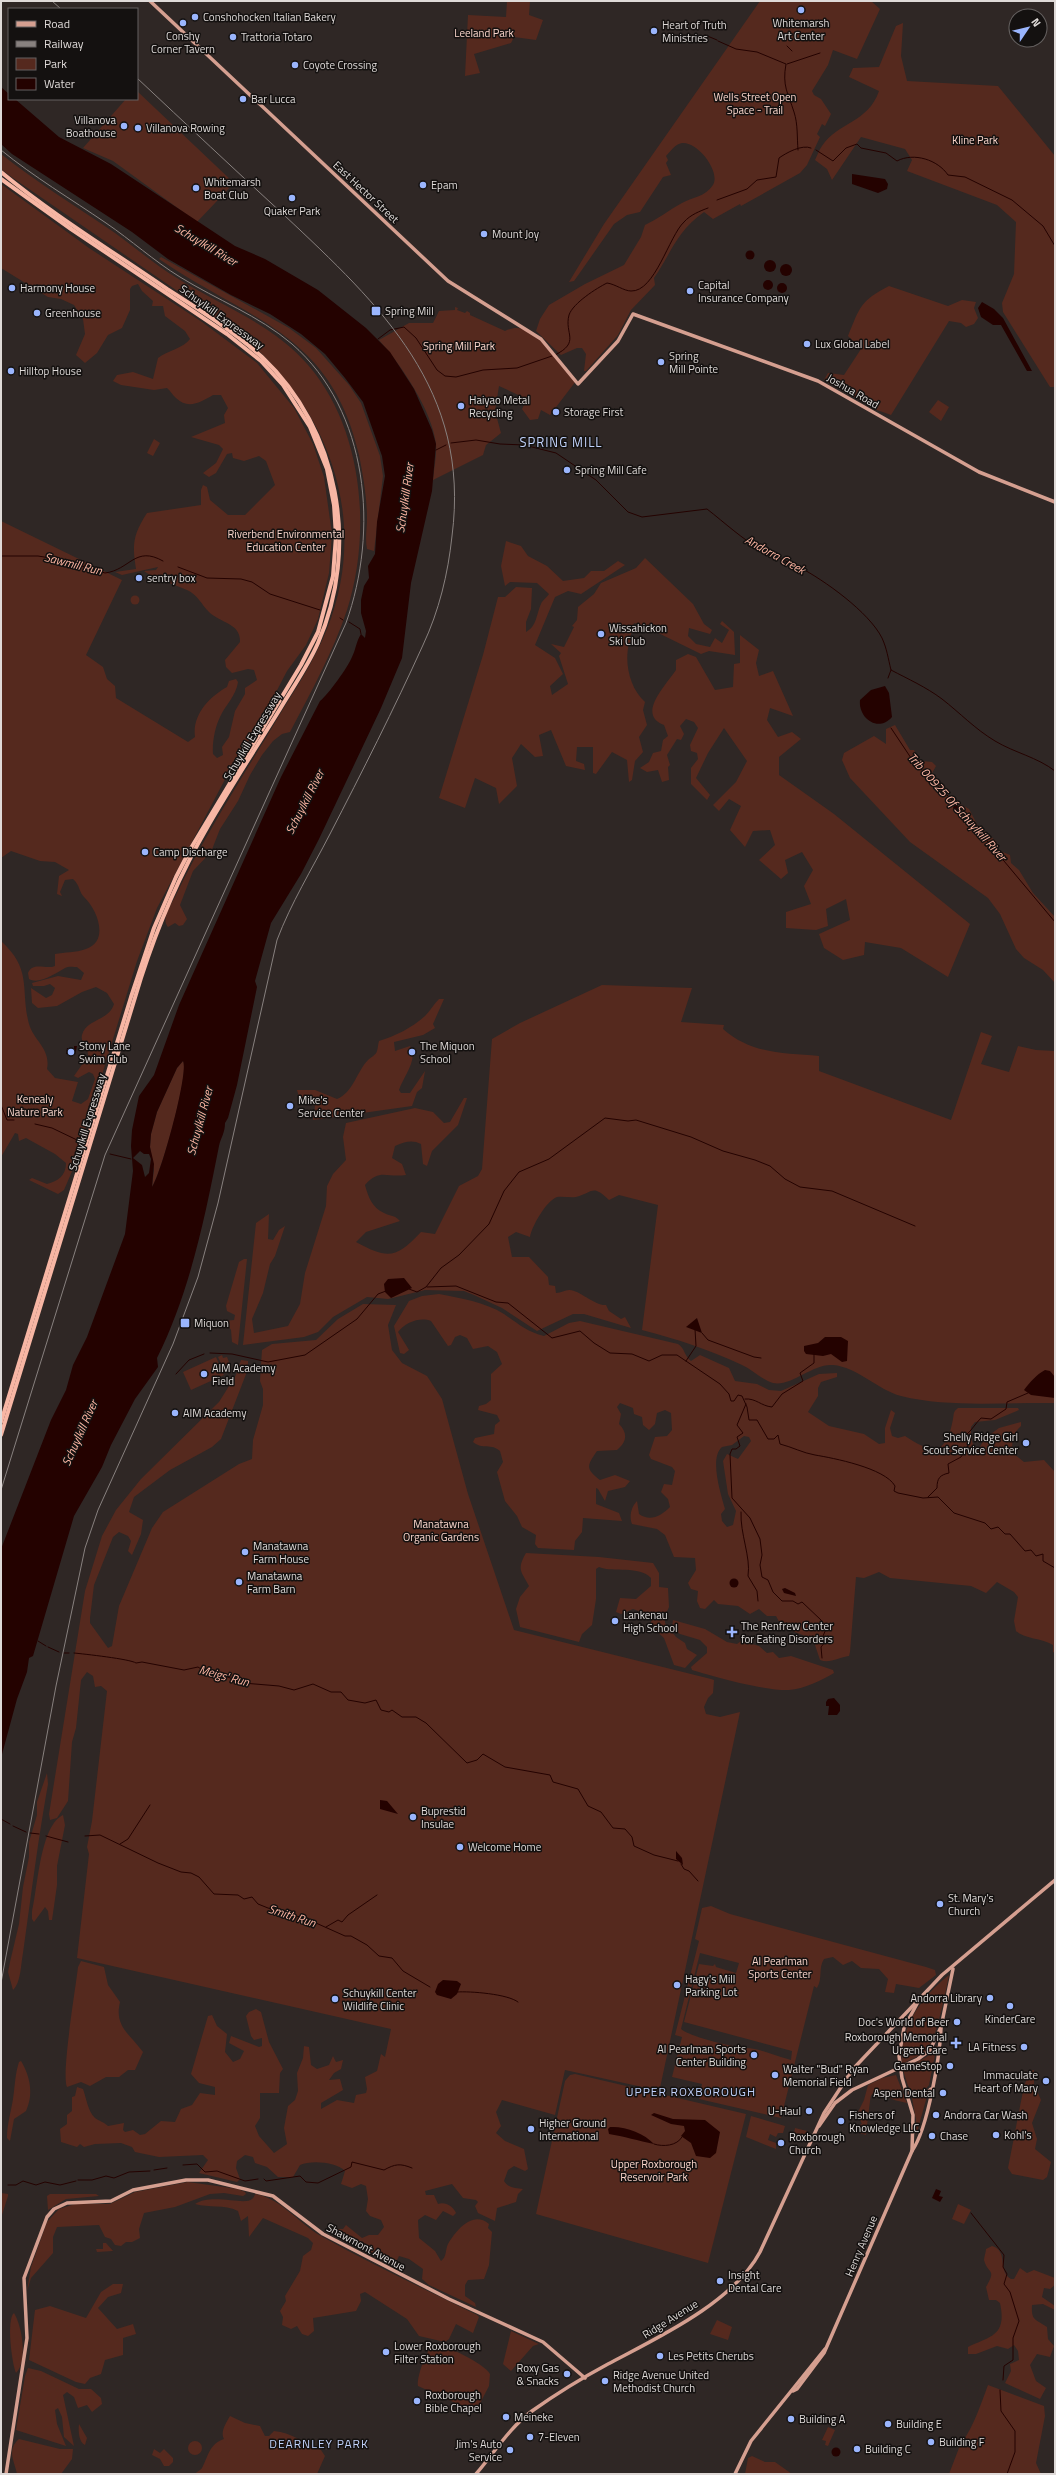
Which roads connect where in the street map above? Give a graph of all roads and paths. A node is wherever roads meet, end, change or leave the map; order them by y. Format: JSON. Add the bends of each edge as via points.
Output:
{"nodes":[{"id":1,"x":150,"y":1,"type":"edge"},
{"id":2,"x":1,"y":172,"type":"edge"},
{"id":3,"x":1,"y":179,"type":"edge"},
{"id":4,"x":578,"y":384,"type":"joint"},
{"id":5,"x":1055,"y":502,"type":"edge"},
{"id":6,"x":92,"y":1129,"type":"junction"},
{"id":7,"x":69,"y":1206,"type":"junction"},
{"id":8,"x":1,"y":1422,"type":"edge"},
{"id":9,"x":1,"y":1435,"type":"edge"},
{"id":10,"x":1055,"y":1880,"type":"edge"},
{"id":11,"x":953,"y":1969,"type":"junction"},
{"id":12,"x":920,"y":1999,"type":"junction"},
{"id":13,"x":899,"y":2019,"type":"junction"},
{"id":14,"x":941,"y":2027,"type":"junction"},
{"id":15,"x":904,"y":2028,"type":"junction"},
{"id":16,"x":931,"y":2088,"type":"junction"},
{"id":17,"x":906,"y":2090,"type":"junction"},
{"id":18,"x":817,"y":2129,"type":"junction"},
{"id":19,"x":912,"y":2151,"type":"junction"},
{"id":20,"x":585,"y":2378,"type":"junction"},
{"id":21,"x":6,"y":2474,"type":"edge"},
{"id":22,"x":476,"y":2474,"type":"edge"},
{"id":23,"x":735,"y":2474,"type":"edge"}],
"edges":[{"from":1,"to":4,"type":"main road","name":"East Hector Street","via":[[448,281],[526,328],[552,350]]},
{"from":2,"to":6,"type":"highway","name":"Schuylkill Expressway","via":[[231,332],[269,364],[301,404],[318,437],[332,477],[339,517],[338,570],[322,634],[292,689],[208,827],[169,902],[140,978]]},
{"from":3,"to":6,"type":"highway","name":"Schuylkill Expressway","via":[[239,342],[269,369],[290,395],[310,427],[326,470],[335,513],[336,550],[333,576],[318,632],[176,877],[141,965]]},
{"from":4,"to":5,"type":"main road","name":"Joshua Road","via":[[618,341],[634,314],[818,381],[979,472]]},
{"from":6,"to":7,"type":"highway","name":"Schuylkill Expressway"},
{"from":7,"to":8,"type":"highway","name":"Schuylkill Expressway"},
{"from":7,"to":9,"type":"highway","name":"Schuylkill Expressway"},
{"from":10,"to":11,"type":"main road","name":"Ridge Avenue","via":[[972,1949]]},
{"from":11,"to":12,"type":"main road","name":"Ridge Avenue","via":[[942,1976]]},
{"from":11,"to":14,"type":"main road","name":"Ridge Avenue"},
{"from":12,"to":13,"type":"main road","name":"Ridge Avenue"},
{"from":12,"to":15,"type":"main road","name":"Henry Avenue"},
{"from":13,"to":15,"type":"main road"},
{"from":13,"to":18,"type":"main road","name":"Ridge Avenue","via":[[849,2074],[832,2098]]},
{"from":14,"to":16,"type":"main road","name":"Henry Avenue"},
{"from":14,"to":18,"type":"main road","name":"Ridge Avenue","via":[[930,2050],[848,2093],[835,2103]]},
{"from":15,"to":17,"type":"main road","name":"Henry Avenue","via":[[898,2056]]},
{"from":16,"to":17,"type":"main road","via":[[925,2095],[918,2096]]},
{"from":16,"to":19,"type":"main road","name":"Henry Avenue","via":[[920,2136]]},
{"from":17,"to":19,"type":"main road","name":"Henry Avenue","via":[[914,2121]]},
{"from":18,"to":20,"type":"main road","name":"Ridge Avenue","via":[[760,2252],[746,2273],[714,2301],[668,2333]]},
{"from":19,"to":23,"type":"main road","name":"Henry Avenue","via":[[826,2348],[751,2441]]},
{"from":20,"to":21,"type":"main road","name":"Shawmont Avenue","via":[[543,2342],[448,2299],[323,2234],[269,2194],[197,2179],[128,2192],[111,2201],[72,2202],[59,2206],[47,2217],[36,2241],[23,2282],[28,2338]]},
{"from":20,"to":22,"type":"main road","name":"Ridge Avenue","via":[[524,2418]]}]}
